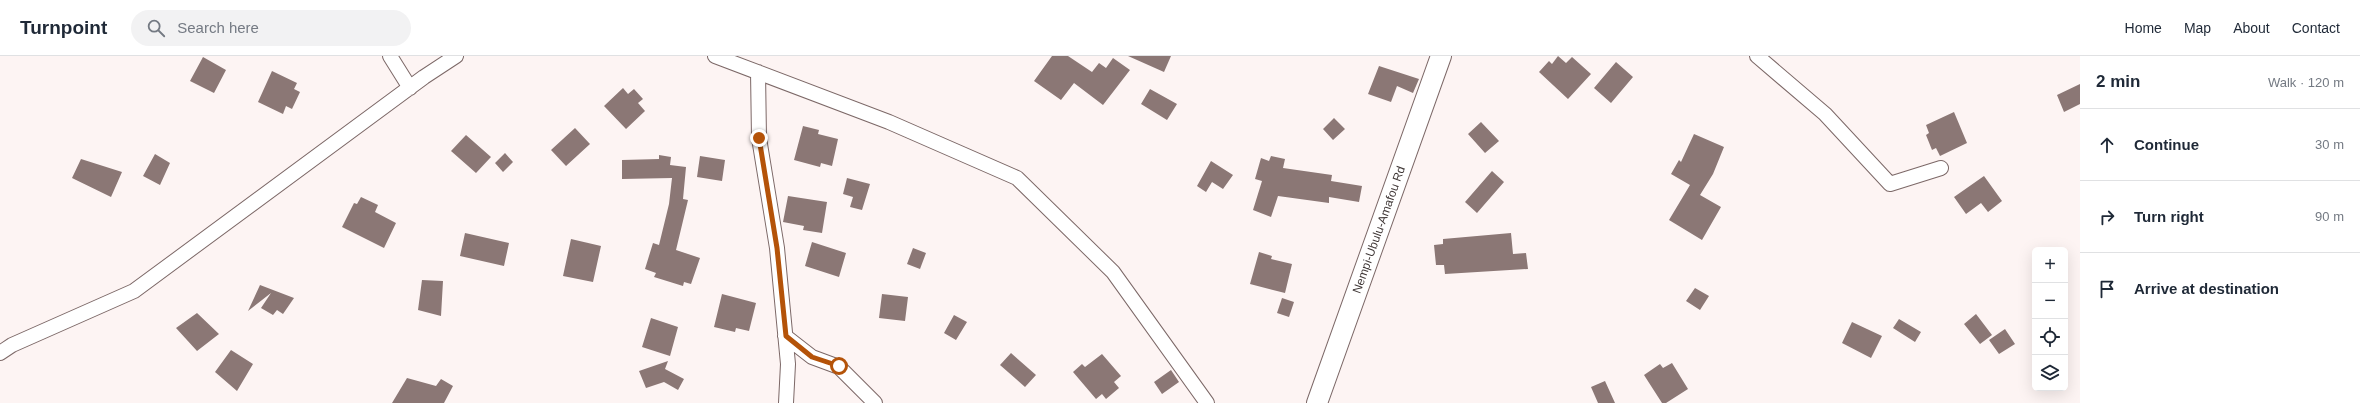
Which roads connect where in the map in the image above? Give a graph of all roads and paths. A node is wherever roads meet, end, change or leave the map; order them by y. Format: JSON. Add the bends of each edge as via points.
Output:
{"nodes":[{"id":1,"x":390,"y":56,"type":"edge"},
{"id":2,"x":456,"y":56,"type":"edge"},
{"id":3,"x":715,"y":56,"type":"edge"},
{"id":4,"x":1441,"y":56,"type":"edge"},
{"id":5,"x":1757,"y":56,"type":"edge"},
{"id":6,"x":758,"y":72,"type":"junction"},
{"id":7,"x":410,"y":88,"type":"junction"},
{"id":8,"x":1941,"y":168,"type":"dead end"},
{"id":9,"x":786,"y":336,"type":"junction"},
{"id":10,"x":0,"y":353,"type":"edge"},
{"id":11,"x":786,"y":403,"type":"edge"},
{"id":12,"x":875,"y":403,"type":"edge"},
{"id":13,"x":1207,"y":403,"type":"edge"},
{"id":14,"x":1317,"y":403,"type":"edge"}],
"edges":[{"from":1,"to":7,"type":"street"},
{"from":2,"to":7,"type":"street"},
{"from":3,"to":6,"type":"street"},
{"from":4,"to":14,"type":"street","name":"Nempi-Ubulu-Amafou Rd"},
{"from":5,"to":8,"type":"street","via":[[1825,114],[1890,184]]},
{"from":6,"to":9,"type":"street","via":[[759,138],[777,248]]},
{"from":6,"to":13,"type":"street","via":[[889,122],[1016,178],[1113,272]]},
{"from":7,"to":10,"type":"street","via":[[134,291],[12,345]]},
{"from":9,"to":11,"type":"street"},
{"from":9,"to":12,"type":"street","via":[[812,357],[839,366]]}]}
